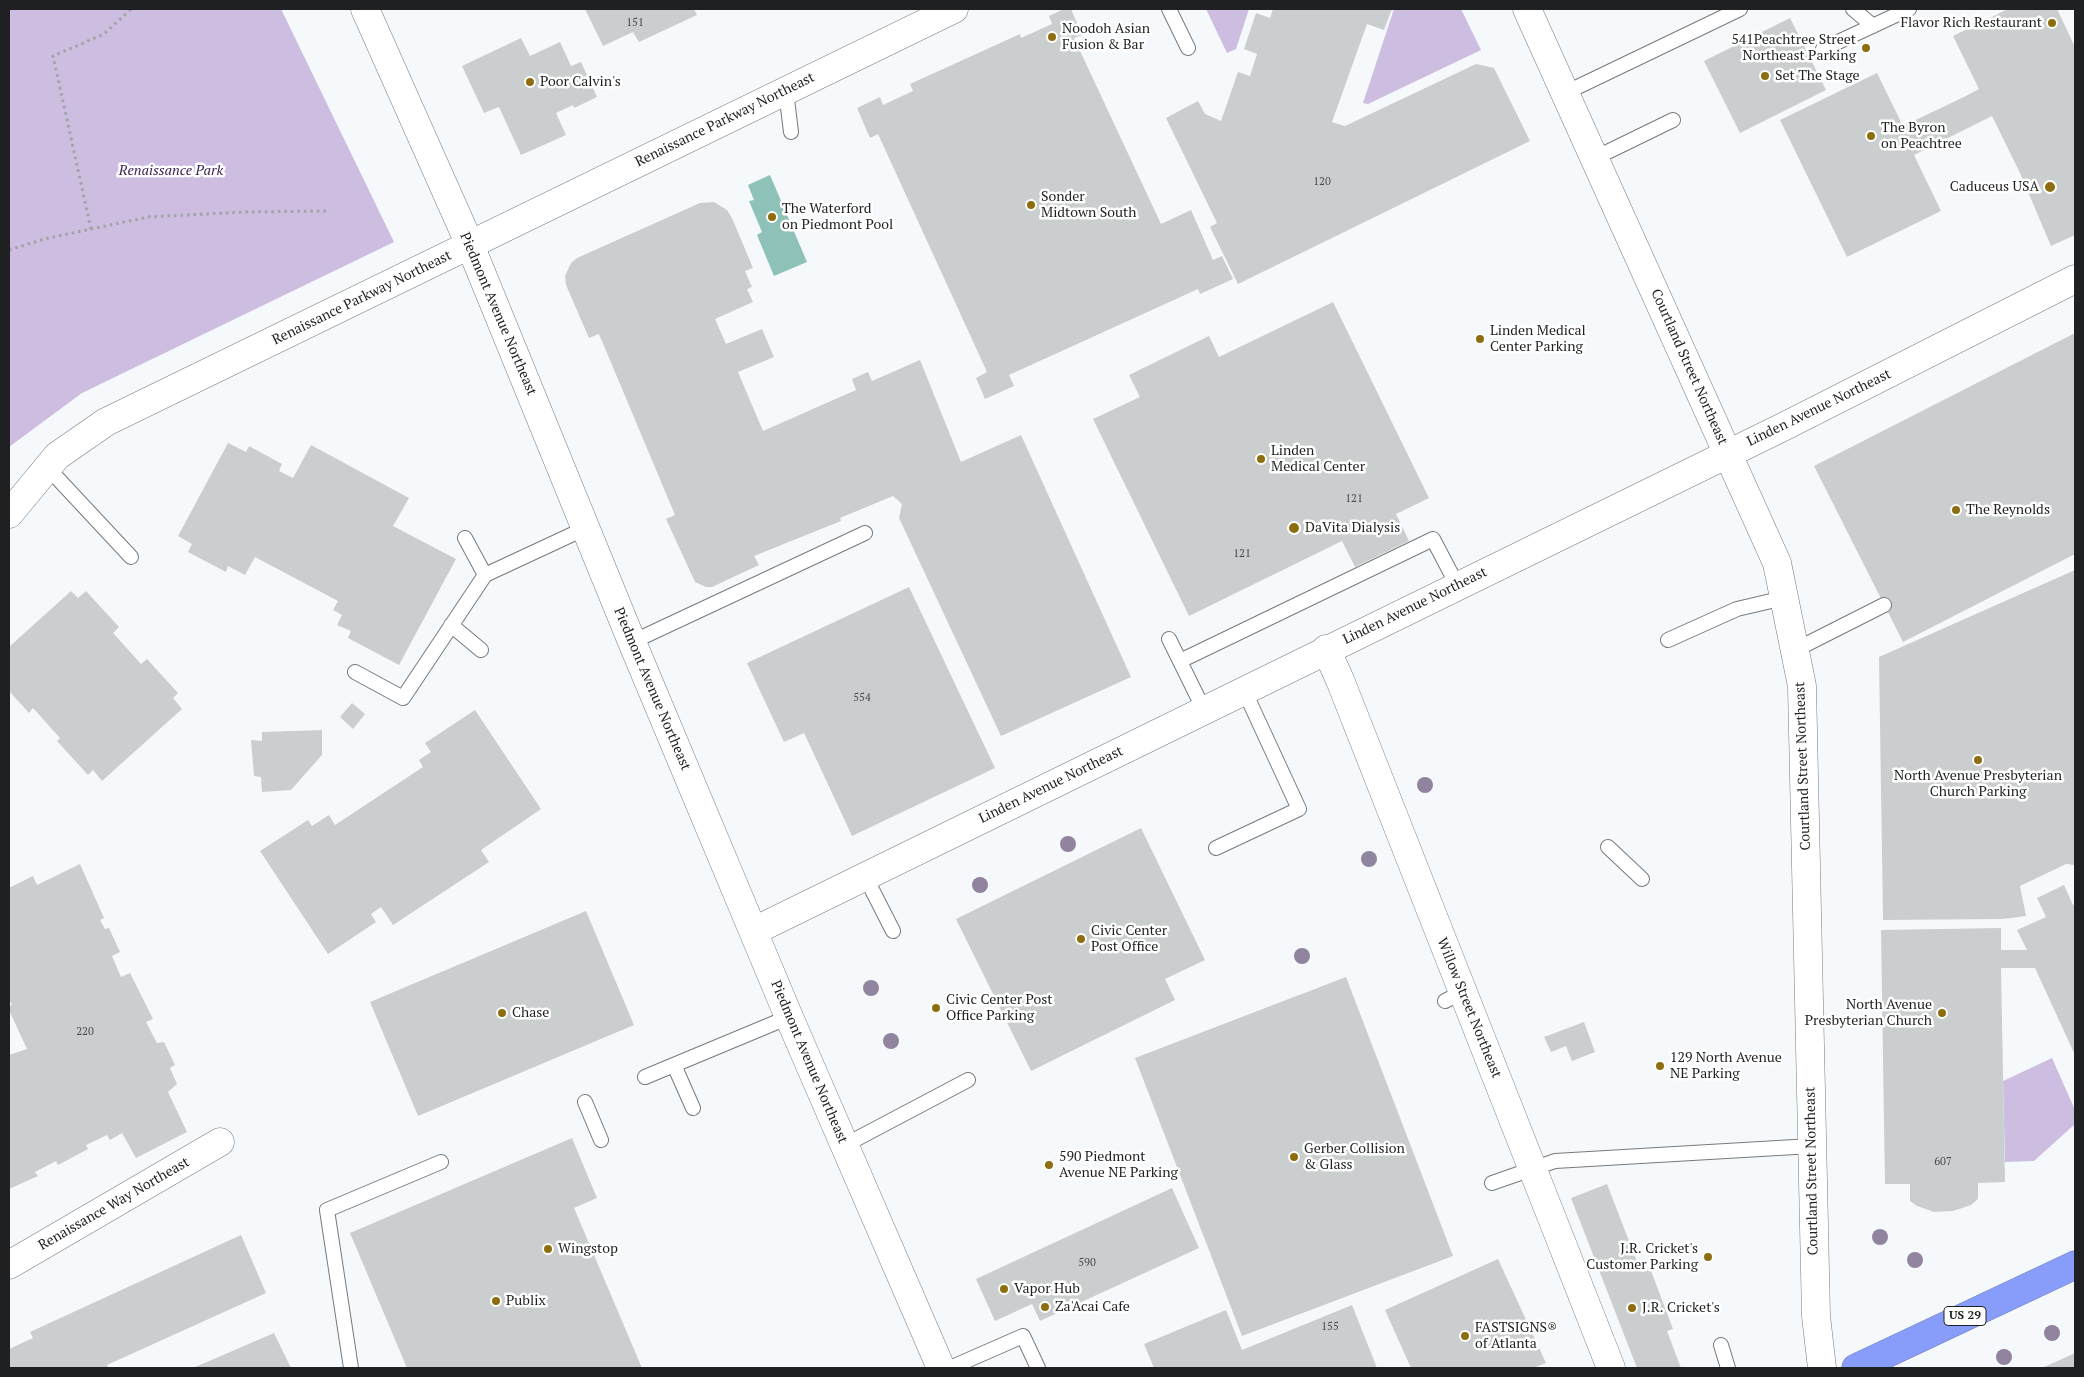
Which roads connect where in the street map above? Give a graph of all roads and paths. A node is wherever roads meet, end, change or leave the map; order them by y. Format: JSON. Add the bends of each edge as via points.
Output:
{"nodes":[{"id":1,"x":131,"y":9,"type":"edge"},
{"id":2,"x":365,"y":9,"type":"edge"},
{"id":3,"x":954,"y":9,"type":"edge"},
{"id":4,"x":1169,"y":9,"type":"edge"},
{"id":5,"x":1740,"y":9,"type":"edge"},
{"id":6,"x":1853,"y":9,"type":"edge"},
{"id":7,"x":1909,"y":9,"type":"edge"},
{"id":8,"x":1530,"y":10,"type":"edge"},
{"id":9,"x":1873,"y":26,"type":"junction"},
{"id":10,"x":1188,"y":48,"type":"dead end"},
{"id":11,"x":1823,"y":49,"type":"dead end"},
{"id":12,"x":786,"y":91,"type":"junction"},
{"id":13,"x":1565,"y":93,"type":"junction"},
{"id":14,"x":1673,"y":120,"type":"dead end"},
{"id":15,"x":791,"y":132,"type":"dead end"},
{"id":16,"x":1594,"y":158,"type":"junction"},
{"id":17,"x":329,"y":211,"type":"dead end"},
{"id":18,"x":92,"y":229,"type":"junction"},
{"id":19,"x":470,"y":245,"type":"junction"},
{"id":20,"x":9,"y":250,"type":"edge"},
{"id":21,"x":2075,"y":279,"type":"edge"},
{"id":22,"x":1727,"y":453,"type":"junction"},
{"id":23,"x":47,"y":467,"type":"junction"},
{"id":24,"x":9,"y":514,"type":"edge"},
{"id":25,"x":586,"y":528,"type":"junction"},
{"id":26,"x":865,"y":533,"type":"dead end"},
{"id":27,"x":465,"y":538,"type":"dead end"},
{"id":28,"x":130,"y":557,"type":"dead end"},
{"id":29,"x":485,"y":575,"type":"junction"},
{"id":30,"x":1457,"y":585,"type":"junction"},
{"id":31,"x":1784,"y":598,"type":"junction"},
{"id":32,"x":1884,"y":604,"type":"dead end"},
{"id":33,"x":451,"y":625,"type":"junction"},
{"id":34,"x":1169,"y":639,"type":"dead end"},
{"id":35,"x":1668,"y":640,"type":"dead end"},
{"id":36,"x":632,"y":642,"type":"junction"},
{"id":37,"x":1326,"y":649,"type":"junction"},
{"id":38,"x":481,"y":650,"type":"dead end"},
{"id":39,"x":1795,"y":650,"type":"junction"},
{"id":40,"x":1180,"y":661,"type":"junction"},
{"id":41,"x":355,"y":672,"type":"dead end"},
{"id":42,"x":1244,"y":690,"type":"junction"},
{"id":43,"x":1204,"y":710,"type":"junction"},
{"id":44,"x":1608,"y":847,"type":"dead end"},
{"id":45,"x":1216,"y":848,"type":"dead end"},
{"id":46,"x":865,"y":876,"type":"junction"},
{"id":47,"x":1642,"y":879,"type":"dead end"},
{"id":48,"x":754,"y":931,"type":"junction"},
{"id":49,"x":893,"y":931,"type":"dead end"},
{"id":50,"x":790,"y":1017,"type":"junction"},
{"id":51,"x":674,"y":1065,"type":"junction"},
{"id":52,"x":645,"y":1077,"type":"dead end"},
{"id":53,"x":968,"y":1080,"type":"dead end"},
{"id":54,"x":585,"y":1102,"type":"dead end"},
{"id":55,"x":693,"y":1108,"type":"dead end"},
{"id":56,"x":601,"y":1140,"type":"dead end"},
{"id":57,"x":220,"y":1142,"type":"dead end"},
{"id":58,"x":845,"y":1145,"type":"junction"},
{"id":59,"x":1812,"y":1146,"type":"junction"},
{"id":60,"x":440,"y":1162,"type":"dead end"},
{"id":61,"x":1532,"y":1169,"type":"junction"},
{"id":62,"x":1492,"y":1183,"type":"dead end"},
{"id":63,"x":9,"y":1265,"type":"edge"},
{"id":64,"x":2075,"y":1265,"type":"edge"},
{"id":65,"x":1721,"y":1345,"type":"dead end"},
{"id":66,"x":351,"y":1368,"type":"edge"},
{"id":67,"x":941,"y":1368,"type":"edge"},
{"id":68,"x":950,"y":1368,"type":"edge"},
{"id":69,"x":1038,"y":1368,"type":"edge"},
{"id":70,"x":1611,"y":1368,"type":"edge"},
{"id":71,"x":1728,"y":1368,"type":"edge"},
{"id":72,"x":1822,"y":1368,"type":"edge"},
{"id":73,"x":1856,"y":1368,"type":"edge"}],
"edges":[{"from":1,"to":18,"type":"path","via":[[104,34],[53,56]]},
{"from":2,"to":19,"type":"street","name":"Piedmont Avenue Northeast"},
{"from":3,"to":12,"type":"street","name":"Renaissance Parkway Northeast"},
{"from":4,"to":10,"type":"lane"},
{"from":5,"to":13,"type":"lane"},
{"from":6,"to":9,"type":"lane"},
{"from":7,"to":9,"type":"lane"},
{"from":8,"to":13,"type":"street","name":"Courtland Street Northeast"},
{"from":9,"to":11,"type":"lane"},
{"from":12,"to":15,"type":"lane"},
{"from":12,"to":19,"type":"street","name":"Renaissance Parkway Northeast"},
{"from":13,"to":16,"type":"street","name":"Courtland Street Northeast"},
{"from":14,"to":16,"type":"lane"},
{"from":16,"to":22,"type":"street","name":"Courtland Street Northeast"},
{"from":17,"to":18,"type":"path","via":[[148,217]]},
{"from":18,"to":20,"type":"path"},
{"from":19,"to":23,"type":"street","name":"Renaissance Parkway Northeast","via":[[106,422],[57,456]]},
{"from":19,"to":25,"type":"street","name":"Piedmont Avenue Northeast"},
{"from":21,"to":22,"type":"street","name":"Linden Avenue Northeast"},
{"from":22,"to":30,"type":"street","name":"Linden Avenue Northeast"},
{"from":22,"to":31,"type":"street","name":"Courtland Street Northeast","via":[[1777,564]]},
{"from":23,"to":24,"type":"street","name":"Renaissance Parkway Northeast"},
{"from":23,"to":28,"type":"lane"},
{"from":25,"to":29,"type":"lane"},
{"from":25,"to":36,"type":"street","name":"Piedmont Avenue Northeast"},
{"from":26,"to":36,"type":"lane"},
{"from":27,"to":29,"type":"lane"},
{"from":29,"to":33,"type":"lane"},
{"from":30,"to":37,"type":"street","name":"Linden Avenue Northeast"},
{"from":30,"to":40,"type":"lane","via":[[1433,539]]},
{"from":31,"to":35,"type":"lane","via":[[1737,609]]},
{"from":31,"to":39,"type":"street","name":"Courtland Street Northeast"},
{"from":32,"to":39,"type":"lane"},
{"from":33,"to":38,"type":"lane"},
{"from":33,"to":41,"type":"lane","via":[[402,698]]},
{"from":34,"to":40,"type":"lane"},
{"from":36,"to":48,"type":"street","name":"Piedmont Avenue Northeast"},
{"from":37,"to":42,"type":"street","name":"Linden Avenue Northeast"},
{"from":37,"to":61,"type":"street","name":"Willow Street Northeast","via":[[1439,910],[1454,997]]},
{"from":39,"to":59,"type":"street","name":"Courtland Street Northeast","via":[[1802,686]]},
{"from":40,"to":43,"type":"lane"},
{"from":42,"to":43,"type":"street","name":"Linden Avenue Northeast"},
{"from":42,"to":45,"type":"lane","via":[[1299,809]]},
{"from":43,"to":46,"type":"street","name":"Linden Avenue Northeast"},
{"from":44,"to":47,"type":"lane"},
{"from":46,"to":48,"type":"street","name":"Linden Avenue Northeast"},
{"from":46,"to":49,"type":"lane"},
{"from":48,"to":50,"type":"street","name":"Piedmont Avenue Northeast"},
{"from":50,"to":51,"type":"lane"},
{"from":50,"to":58,"type":"street","name":"Piedmont Avenue Northeast"},
{"from":51,"to":52,"type":"lane"},
{"from":51,"to":55,"type":"lane"},
{"from":53,"to":58,"type":"lane"},
{"from":54,"to":56,"type":"lane"},
{"from":57,"to":63,"type":"street","name":"Renaissance Way Northeast"},
{"from":58,"to":67,"type":"street","name":"Piedmont Avenue Northeast"},
{"from":59,"to":61,"type":"lane","via":[[1555,1161]]},
{"from":59,"to":72,"type":"street","name":"Courtland Street Northeast","via":[[1816,1316]]},
{"from":60,"to":66,"type":"lane","via":[[327,1210]]},
{"from":61,"to":62,"type":"lane"},
{"from":61,"to":70,"type":"street","name":"Willow Street Northeast"},
{"from":64,"to":73,"type":"highway","number":"US 29"},
{"from":65,"to":71,"type":"lane"},
{"from":68,"to":69,"type":"lane","via":[[1023,1336]]}]}
